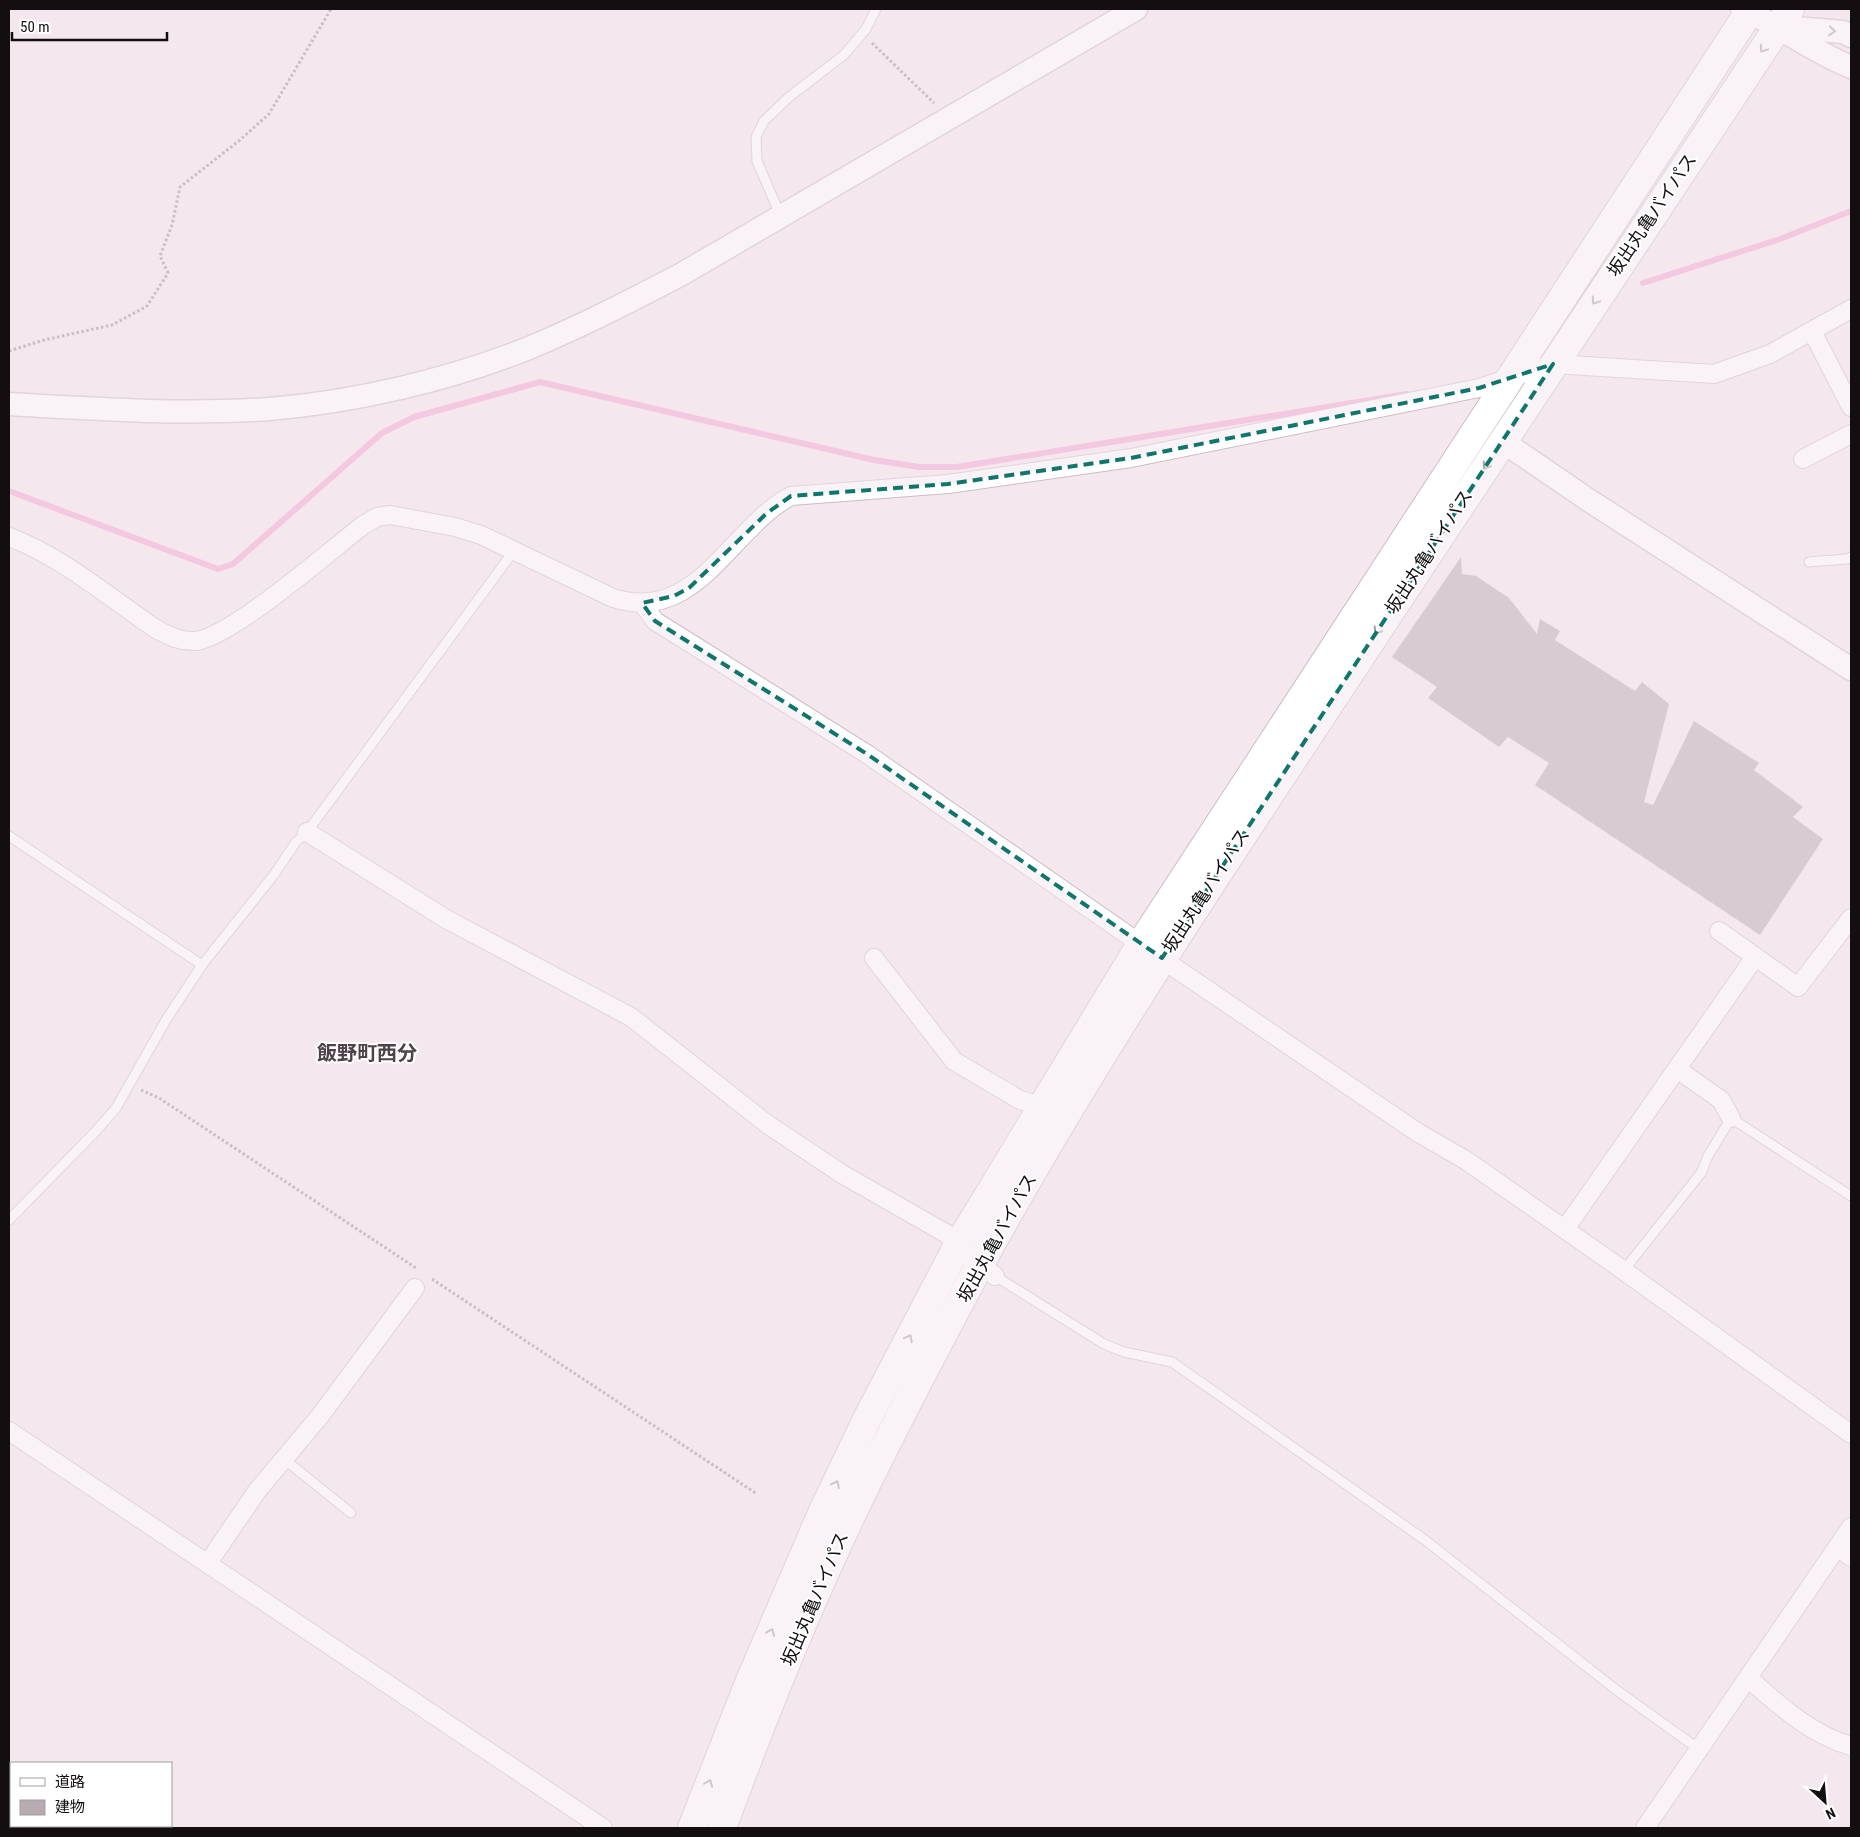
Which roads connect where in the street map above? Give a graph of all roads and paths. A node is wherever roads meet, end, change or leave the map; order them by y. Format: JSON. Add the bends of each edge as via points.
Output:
{"nodes":[{"id":1,"x":331,"y":9,"type":"edge"},
{"id":2,"x":876,"y":9,"type":"edge"},
{"id":3,"x":1136,"y":9,"type":"edge"},
{"id":4,"x":1747,"y":10,"type":"edge"},
{"id":5,"x":1784,"y":18,"type":"edge"},
{"id":6,"x":862,"y":33,"type":"junction"},
{"id":7,"x":1851,"y":36,"type":"edge"},
{"id":8,"x":1851,"y":67,"type":"edge"},
{"id":9,"x":949,"y":118,"type":"junction"},
{"id":10,"x":781,"y":217,"type":"junction"},
{"id":11,"x":1851,"y":308,"type":"edge"},
{"id":12,"x":1812,"y":331,"type":"junction"},
{"id":13,"x":9,"y":351,"type":"edge"},
{"id":14,"x":1553,"y":364,"type":"junction"},
{"id":15,"x":1510,"y":378,"type":"junction"},
{"id":16,"x":9,"y":404,"type":"edge"},
{"id":17,"x":1851,"y":407,"type":"edge"},
{"id":18,"x":1851,"y":434,"type":"edge"},
{"id":19,"x":1502,"y":441,"type":"junction"},
{"id":20,"x":1803,"y":459,"type":"dead end"},
{"id":21,"x":9,"y":537,"type":"edge"},
{"id":22,"x":513,"y":552,"type":"junction"},
{"id":23,"x":1851,"y":557,"type":"edge"},
{"id":24,"x":1809,"y":562,"type":"dead end"},
{"id":25,"x":642,"y":603,"type":"junction"},
{"id":26,"x":1851,"y":669,"type":"edge"},
{"id":27,"x":307,"y":832,"type":"junction"},
{"id":28,"x":9,"y":836,"type":"edge"},
{"id":29,"x":1851,"y":918,"type":"edge"},
{"id":30,"x":1719,"y":931,"type":"dead end"},
{"id":31,"x":1152,"y":951,"type":"junction"},
{"id":32,"x":1755,"y":957,"type":"junction"},
{"id":33,"x":874,"y":958,"type":"dead end"},
{"id":34,"x":202,"y":965,"type":"junction"},
{"id":35,"x":1677,"y":1069,"type":"junction"},
{"id":36,"x":129,"y":1084,"type":"junction"},
{"id":37,"x":1041,"y":1106,"type":"junction"},
{"id":38,"x":1731,"y":1118,"type":"junction"},
{"id":39,"x":1851,"y":1196,"type":"edge"},
{"id":40,"x":9,"y":1220,"type":"edge"},
{"id":41,"x":1565,"y":1229,"type":"junction"},
{"id":42,"x":957,"y":1247,"type":"junction"},
{"id":43,"x":416,"y":1268,"type":"dead end"},
{"id":44,"x":988,"y":1270,"type":"junction"},
{"id":45,"x":1624,"y":1270,"type":"junction"},
{"id":46,"x":420,"y":1281,"type":"joint"},
{"id":47,"x":9,"y":1431,"type":"edge"},
{"id":48,"x":1851,"y":1434,"type":"edge"},
{"id":49,"x":284,"y":1459,"type":"junction"},
{"id":50,"x":756,"y":1494,"type":"dead end"},
{"id":51,"x":351,"y":1513,"type":"dead end"},
{"id":52,"x":1851,"y":1527,"type":"edge"},
{"id":53,"x":1844,"y":1552,"type":"edge"},
{"id":54,"x":208,"y":1563,"type":"junction"},
{"id":55,"x":1748,"y":1678,"type":"junction"},
{"id":56,"x":1848,"y":1740,"type":"edge"},
{"id":57,"x":1700,"y":1750,"type":"junction"},
{"id":58,"x":603,"y":1828,"type":"edge"},
{"id":59,"x":692,"y":1828,"type":"edge"},
{"id":60,"x":722,"y":1828,"type":"edge"},
{"id":61,"x":1645,"y":1828,"type":"edge"}],
"edges":[{"from":1,"to":13,"type":"path","via":[[269,114],[180,187],[172,225],[160,256],[168,273],[147,306],[112,325]]},
{"from":2,"to":6,"type":"lane"},
{"from":3,"to":9,"type":"street"},
{"from":4,"to":5,"type":"street"},
{"from":4,"to":15,"type":"highway","name":"坂出丸亀バイパス"},
{"from":5,"to":7,"type":"street","one_way":true},
{"from":5,"to":8,"type":"street","via":[[1830,58]]},
{"from":5,"to":14,"type":"highway","name":"坂出丸亀バイパス","one_way":true},
{"from":6,"to":9,"type":"path"},
{"from":6,"to":10,"type":"lane","via":[[844,55],[764,121],[756,138],[757,161]]},
{"from":9,"to":10,"type":"street"},
{"from":10,"to":16,"type":"street","via":[[682,274],[529,348],[471,368],[370,395],[269,409],[198,411]]},
{"from":11,"to":12,"type":"street"},
{"from":12,"to":14,"type":"street","via":[[1770,354],[1714,374]]},
{"from":12,"to":17,"type":"street"},
{"from":14,"to":15,"type":"street"},
{"from":14,"to":19,"type":"highway","name":"坂出丸亀バイパス"},
{"from":15,"to":25,"type":"street","via":[[1404,404],[1131,458],[948,484],[791,496],[778,503],[689,588],[674,596]]},
{"from":15,"to":31,"type":"highway","name":"坂出丸亀バイパス"},
{"from":18,"to":20,"type":"street"},
{"from":19,"to":26,"type":"street"},
{"from":19,"to":31,"type":"highway","name":"坂出丸亀バイパス","one_way":true},
{"from":21,"to":22,"type":"street","via":[[49,556],[174,639],[197,641],[245,616],[377,517],[408,517],[455,527],[481,535]]},
{"from":22,"to":25,"type":"street","via":[[613,598],[629,604]]},
{"from":22,"to":27,"type":"lane"},
{"from":23,"to":24,"type":"lane"},
{"from":25,"to":31,"type":"street","via":[[655,621],[867,754]]},
{"from":27,"to":34,"type":"lane"},
{"from":27,"to":42,"type":"street","via":[[446,919],[631,1017],[767,1124],[842,1174],[947,1234]]},
{"from":28,"to":34,"type":"lane"},
{"from":29,"to":32,"type":"street","via":[[1798,987]]},
{"from":30,"to":32,"type":"street"},
{"from":31,"to":37,"type":"highway","name":"坂出丸亀バイパス"},
{"from":31,"to":41,"type":"street"},
{"from":31,"to":44,"type":"highway","name":"坂出丸亀バイパス"},
{"from":32,"to":35,"type":"street"},
{"from":33,"to":37,"type":"street","via":[[954,1060],[1020,1100]]},
{"from":34,"to":36,"type":"lane"},
{"from":35,"to":38,"type":"street","via":[[1721,1100]]},
{"from":35,"to":41,"type":"street"},
{"from":36,"to":40,"type":"lane","via":[[116,1108],[96,1131]]},
{"from":36,"to":43,"type":"path","via":[[160,1098]]},
{"from":37,"to":42,"type":"highway","name":"坂出丸亀バイパス"},
{"from":38,"to":39,"type":"lane"},
{"from":38,"to":45,"type":"lane","via":[[1701,1172]]},
{"from":41,"to":45,"type":"street"},
{"from":42,"to":44,"type":"street"},
{"from":59,"to":42,"type":"highway","name":"坂出丸亀バイパス","one_way":true,"via":[[749,1683],[823,1511]]},
{"from":44,"to":57,"type":"lane","via":[[1104,1344],[1124,1352],[1172,1362],[1425,1540],[1619,1692]]},
{"from":44,"to":60,"type":"highway","name":"坂出丸亀バイパス","via":[[891,1434],[850,1519],[773,1695]]},
{"from":45,"to":48,"type":"street"},
{"from":46,"to":49,"type":"street"},
{"from":46,"to":50,"type":"path"},
{"from":47,"to":54,"type":"street"},
{"from":49,"to":51,"type":"lane"},
{"from":49,"to":54,"type":"street","via":[[257,1491]]},
{"from":52,"to":53,"type":"street"},
{"from":53,"to":55,"type":"street"},
{"from":54,"to":58,"type":"street"},
{"from":55,"to":56,"type":"street","via":[[1788,1713],[1828,1739]]},
{"from":55,"to":57,"type":"street"},
{"from":57,"to":61,"type":"street"}]}
